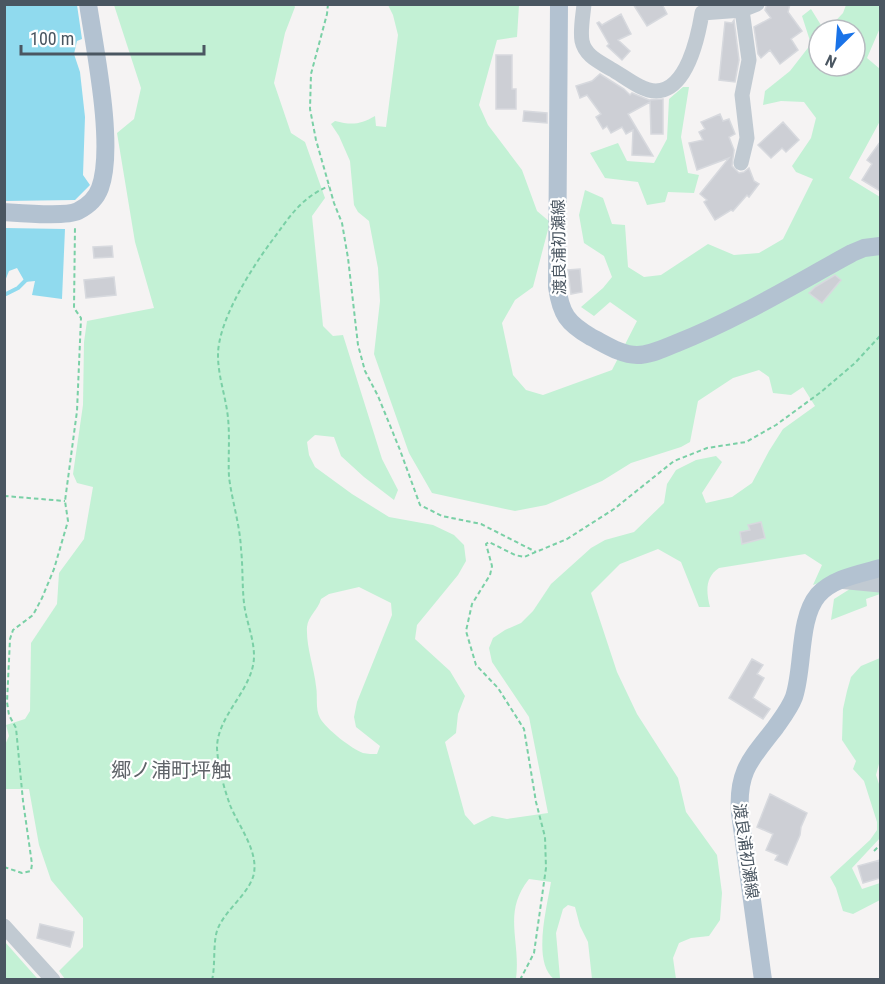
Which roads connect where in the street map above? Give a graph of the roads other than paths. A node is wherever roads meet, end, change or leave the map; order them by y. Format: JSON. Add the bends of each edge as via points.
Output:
{"nodes":[{"id":1,"x":88,"y":4,"type":"edge"},
{"id":2,"x":559,"y":4,"type":"edge"},
{"id":3,"x":584,"y":4,"type":"edge"},
{"id":4,"x":749,"y":7,"type":"edge"},
{"id":5,"x":702,"y":9,"type":"edge"},
{"id":6,"x":741,"y":163,"type":"dead end"},
{"id":7,"x":4,"y":212,"type":"edge"},
{"id":8,"x":879,"y":243,"type":"edge"},
{"id":9,"x":880,"y":568,"type":"edge"},
{"id":10,"x":838,"y":581,"type":"junction"},
{"id":11,"x":880,"y":585,"type":"edge"},
{"id":12,"x":4,"y":926,"type":"edge"},
{"id":13,"x":52,"y":980,"type":"edge"},
{"id":14,"x":763,"y":980,"type":"edge"}],
"edges":[{"from":1,"to":7,"type":"main road","via":[[105,143],[100,190],[93,201],[75,213]]},
{"from":2,"to":8,"type":"main road","name":"渡良浦初瀬線","via":[[557,287],[564,315],[573,326],[624,353],[655,351],[720,324],[852,253]]},
{"from":3,"to":5,"type":"street","via":[[582,42],[587,52],[656,91],[672,86],[680,78],[692,51]]},
{"from":4,"to":5,"type":"street"},
{"from":4,"to":6,"type":"street","via":[[749,60],[742,95],[747,138]]},
{"from":9,"to":10,"type":"main road","name":"渡良浦初瀬線"},
{"from":10,"to":11,"type":"street"},
{"from":10,"to":14,"type":"main road","name":"渡良浦初瀬線","via":[[817,596],[809,611],[794,698],[741,779],[740,813]]},
{"from":12,"to":13,"type":"street"}]}
